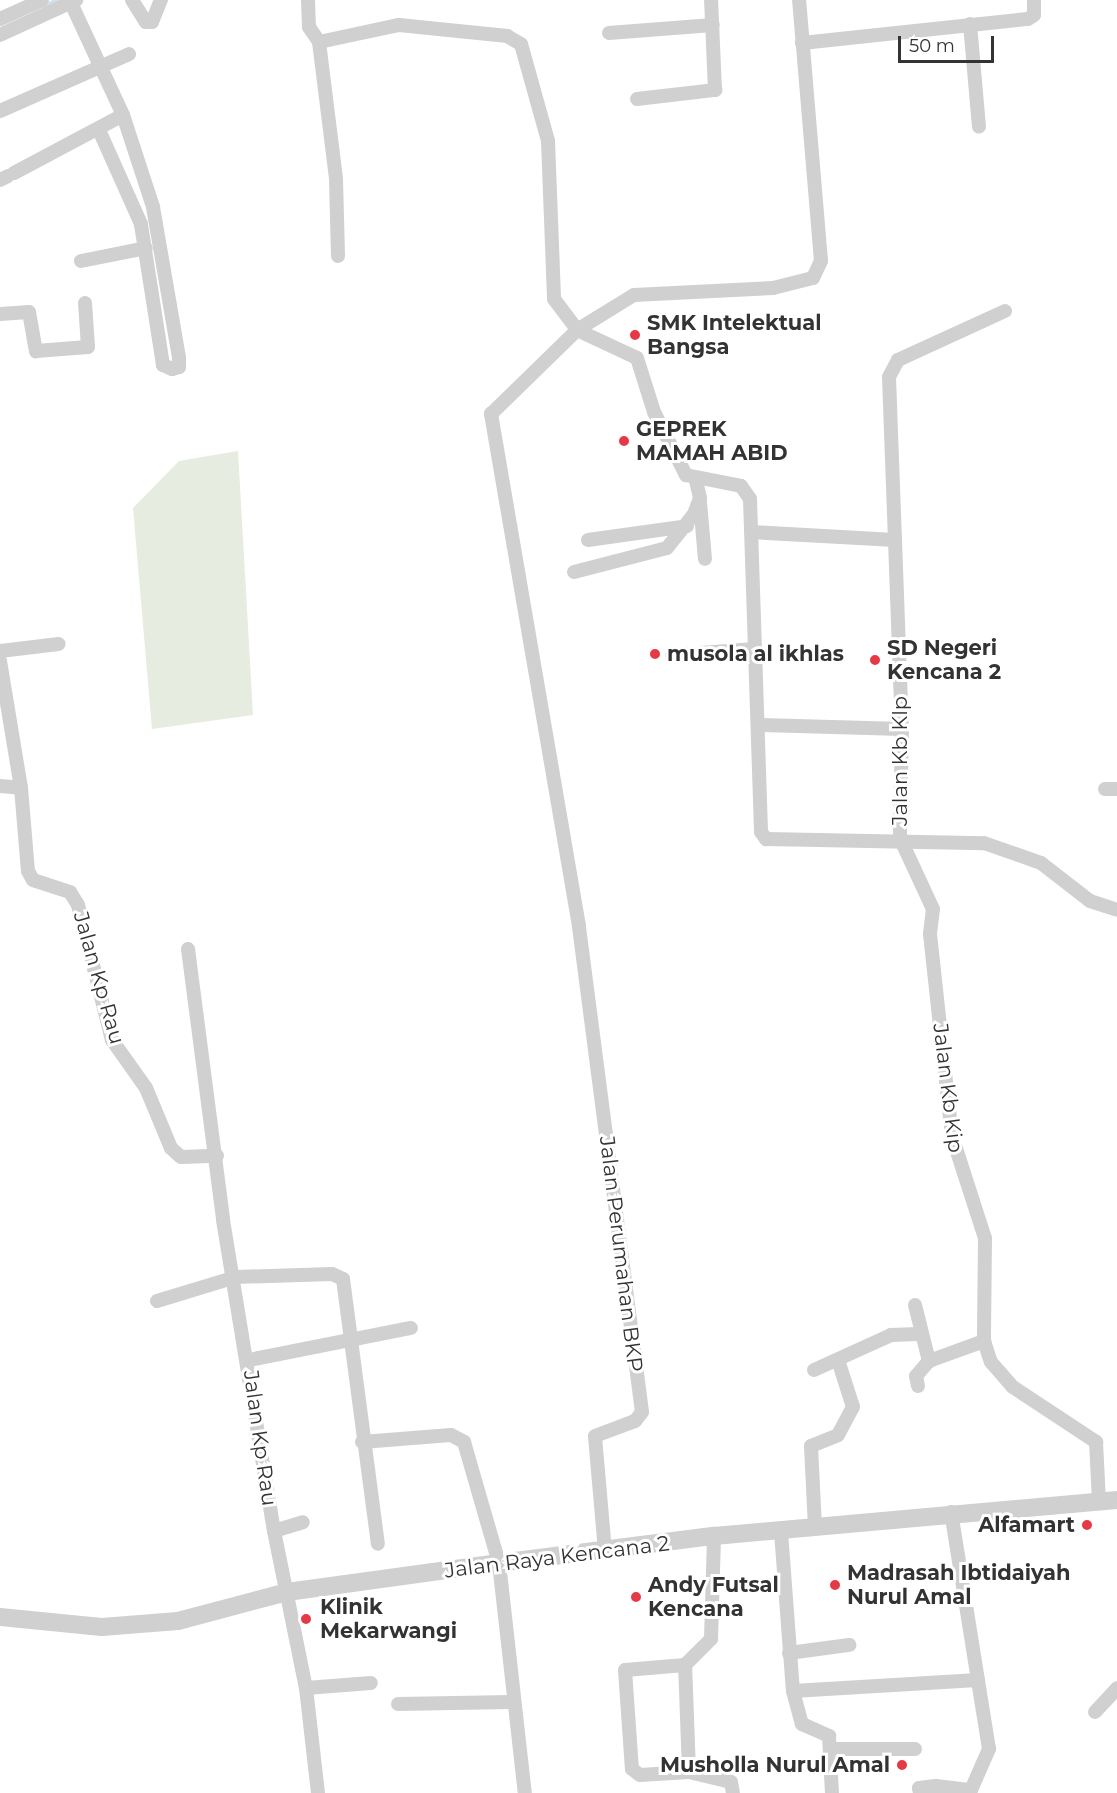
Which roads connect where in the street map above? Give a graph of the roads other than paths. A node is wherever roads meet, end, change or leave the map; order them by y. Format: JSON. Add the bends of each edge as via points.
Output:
{"nodes":[{"id":1,"x":42,"y":0,"type":"edge"},
{"id":2,"x":132,"y":0,"type":"edge"},
{"id":3,"x":161,"y":0,"type":"edge"},
{"id":4,"x":308,"y":0,"type":"edge"},
{"id":5,"x":711,"y":0,"type":"edge"},
{"id":6,"x":799,"y":0,"type":"edge"},
{"id":7,"x":1034,"y":0,"type":"edge"},
{"id":8,"x":74,"y":1,"type":"edge"},
{"id":9,"x":0,"y":19,"type":"edge"},
{"id":10,"x":970,"y":24,"type":"junction"},
{"id":11,"x":713,"y":25,"type":"junction"},
{"id":12,"x":609,"y":33,"type":"dead end"},
{"id":13,"x":0,"y":35,"type":"edge"},
{"id":14,"x":319,"y":42,"type":"junction"},
{"id":15,"x":802,"y":43,"type":"junction"},
{"id":16,"x":129,"y":54,"type":"dead end"},
{"id":17,"x":100,"y":66,"type":"junction"},
{"id":18,"x":637,"y":99,"type":"dead end"},
{"id":19,"x":0,"y":111,"type":"edge"},
{"id":20,"x":123,"y":115,"type":"junction"},
{"id":21,"x":979,"y":127,"type":"dead end"},
{"id":22,"x":99,"y":130,"type":"junction"},
{"id":23,"x":7,"y":177,"type":"edge"},
{"id":24,"x":146,"y":248,"type":"junction"},
{"id":25,"x":338,"y":256,"type":"dead end"},
{"id":26,"x":81,"y":261,"type":"dead end"},
{"id":27,"x":85,"y":303,"type":"dead end"},
{"id":28,"x":1005,"y":311,"type":"dead end"},
{"id":29,"x":0,"y":314,"type":"edge"},
{"id":30,"x":577,"y":330,"type":"junction"},
{"id":31,"x":696,"y":481,"type":"junction"},
{"id":32,"x":700,"y":498,"type":"junction"},
{"id":33,"x":687,"y":526,"type":"junction"},
{"id":34,"x":751,"y":532,"type":"junction"},
{"id":35,"x":588,"y":540,"type":"dead end"},
{"id":36,"x":895,"y":540,"type":"junction"},
{"id":37,"x":705,"y":559,"type":"dead end"},
{"id":38,"x":574,"y":572,"type":"dead end"},
{"id":39,"x":59,"y":644,"type":"dead end"},
{"id":40,"x":755,"y":649,"type":"junction"},
{"id":41,"x":0,"y":651,"type":"edge"},
{"id":42,"x":672,"y":656,"type":"dead end"},
{"id":43,"x":0,"y":661,"type":"edge"},
{"id":44,"x":758,"y":725,"type":"junction"},
{"id":45,"x":902,"y":729,"type":"junction"},
{"id":46,"x":0,"y":786,"type":"edge"},
{"id":47,"x":21,"y":788,"type":"junction"},
{"id":48,"x":900,"y":838,"type":"junction"},
{"id":49,"x":1117,"y":910,"type":"edge"},
{"id":50,"x":188,"y":949,"type":"dead end"},
{"id":51,"x":217,"y":1156,"type":"junction"},
{"id":52,"x":236,"y":1276,"type":"junction"},
{"id":53,"x":156,"y":1301,"type":"dead end"},
{"id":54,"x":915,"y":1305,"type":"dead end"},
{"id":55,"x":411,"y":1328,"type":"dead end"},
{"id":56,"x":918,"y":1334,"type":"junction"},
{"id":57,"x":348,"y":1339,"type":"junction"},
{"id":58,"x":984,"y":1341,"type":"junction"},
{"id":59,"x":249,"y":1360,"type":"junction"},
{"id":60,"x":838,"y":1360,"type":"junction"},
{"id":61,"x":928,"y":1361,"type":"junction"},
{"id":62,"x":814,"y":1370,"type":"dead end"},
{"id":63,"x":918,"y":1386,"type":"dead end"},
{"id":64,"x":362,"y":1442,"type":"junction"},
{"id":65,"x":1108,"y":1501,"type":"edge"},
{"id":66,"x":951,"y":1512,"type":"junction"},
{"id":67,"x":303,"y":1522,"type":"dead end"},
{"id":68,"x":815,"y":1528,"type":"junction"},
{"id":69,"x":274,"y":1531,"type":"junction"},
{"id":70,"x":782,"y":1532,"type":"junction"},
{"id":71,"x":714,"y":1536,"type":"junction"},
{"id":72,"x":378,"y":1544,"type":"dead end"},
{"id":73,"x":605,"y":1551,"type":"junction"},
{"id":74,"x":499,"y":1563,"type":"junction"},
{"id":75,"x":287,"y":1592,"type":"junction"},
{"id":76,"x":0,"y":1617,"type":"edge"},
{"id":77,"x":849,"y":1645,"type":"dead end"},
{"id":78,"x":789,"y":1653,"type":"junction"},
{"id":79,"x":685,"y":1665,"type":"junction"},
{"id":80,"x":978,"y":1680,"type":"junction"},
{"id":81,"x":371,"y":1683,"type":"dead end"},
{"id":82,"x":306,"y":1688,"type":"junction"},
{"id":83,"x":1117,"y":1688,"type":"edge"},
{"id":84,"x":793,"y":1691,"type":"junction"},
{"id":85,"x":512,"y":1702,"type":"junction"},
{"id":86,"x":398,"y":1704,"type":"dead end"},
{"id":87,"x":1095,"y":1712,"type":"dead end"},
{"id":88,"x":831,"y":1749,"type":"junction"},
{"id":89,"x":915,"y":1749,"type":"dead end"},
{"id":90,"x":688,"y":1773,"type":"junction"},
{"id":91,"x":318,"y":1793,"type":"edge"},
{"id":92,"x":525,"y":1793,"type":"edge"},
{"id":93,"x":733,"y":1793,"type":"edge"},
{"id":94,"x":832,"y":1793,"type":"edge"},
{"id":95,"x":920,"y":1793,"type":"edge"}],
"edges":[{"from":1,"to":9,"type":"street"},
{"from":2,"to":3,"type":"street","via":[[146,22],[152,22]]},
{"from":4,"to":14,"type":"street","via":[[309,27]]},
{"from":5,"to":11,"type":"street"},
{"from":6,"to":15,"type":"street"},
{"from":7,"to":10,"type":"street","via":[[1034,15],[1028,20]]},
{"from":8,"to":13,"type":"street"},
{"from":8,"to":17,"type":"street"},
{"from":10,"to":15,"type":"street"},
{"from":10,"to":21,"type":"street"},
{"from":11,"to":12,"type":"street"},
{"from":11,"to":18,"type":"street","via":[[715,90]]},
{"from":14,"to":25,"type":"street","via":[[336,179]]},
{"from":14,"to":30,"type":"street","via":[[399,25],[507,36],[521,44],[548,141],[551,284]]},
{"from":15,"to":30,"type":"street","via":[[821,261],[813,278],[773,288],[634,295]]},
{"from":16,"to":17,"type":"street"},
{"from":17,"to":19,"type":"street"},
{"from":17,"to":20,"type":"street"},
{"from":20,"to":22,"type":"street"},
{"from":20,"to":24,"type":"street","via":[[159,232],[179,367],[163,364]]},
{"from":22,"to":23,"type":"street"},
{"from":22,"to":24,"type":"street","via":[[136,206]]},
{"from":24,"to":26,"type":"street"},
{"from":27,"to":29,"type":"street","via":[[88,347],[36,351],[28,312]]},
{"from":28,"to":36,"type":"street","name":"Jalan Kb Klp","via":[[892,366]]},
{"from":30,"to":31,"type":"street","via":[[637,358],[659,422],[686,475]]},
{"from":30,"to":73,"type":"street","name":"Jalan Perumahan BKP","via":[[491,414],[579,926],[642,1412],[635,1421],[594,1436]]},
{"from":31,"to":32,"type":"street"},
{"from":31,"to":34,"type":"street","via":[[745,489]]},
{"from":32,"to":33,"type":"street"},
{"from":32,"to":37,"type":"street"},
{"from":33,"to":35,"type":"street"},
{"from":33,"to":38,"type":"street","via":[[666,548],[647,558]]},
{"from":34,"to":36,"type":"street"},
{"from":34,"to":40,"type":"street"},
{"from":36,"to":45,"type":"street","name":"Jalan Kb Klp"},
{"from":39,"to":41,"type":"street"},
{"from":40,"to":42,"type":"street"},
{"from":40,"to":44,"type":"street"},
{"from":43,"to":47,"type":"street","name":"Jalan Kp Rau"},
{"from":44,"to":45,"type":"street"},
{"from":44,"to":48,"type":"street","via":[[766,839]]},
{"from":45,"to":48,"type":"street","name":"Jalan Kb Klp"},
{"from":46,"to":47,"type":"street"},
{"from":47,"to":51,"type":"street","name":"Jalan Kp Rau","via":[[28,871],[33,880],[70,892],[78,904],[112,1040],[153,1102],[171,1148],[182,1157]]},
{"from":48,"to":49,"type":"street","via":[[1002,847],[1041,863],[1090,902]]},
{"from":48,"to":58,"type":"street","name":"Jalan Kb Kip","via":[[933,909],[930,934],[952,1136],[985,1238]]},
{"from":50,"to":51,"type":"street"},
{"from":51,"to":52,"type":"street","name":"Jalan Kp Rau"},
{"from":52,"to":53,"type":"street"},
{"from":52,"to":57,"type":"street","via":[[332,1274],[343,1279]]},
{"from":52,"to":59,"type":"street","name":"Jalan Kp Rau"},
{"from":54,"to":56,"type":"street"},
{"from":55,"to":57,"type":"street"},
{"from":56,"to":60,"type":"street","via":[[891,1335]]},
{"from":56,"to":61,"type":"street"},
{"from":57,"to":59,"type":"street"},
{"from":57,"to":64,"type":"street"},
{"from":58,"to":61,"type":"street"},
{"from":58,"to":65,"type":"street","via":[[991,1362],[1013,1387],[1096,1442]]},
{"from":59,"to":69,"type":"street","name":"Jalan Kp Rau"},
{"from":60,"to":62,"type":"street"},
{"from":60,"to":68,"type":"street","via":[[853,1407],[838,1436],[811,1446]]},
{"from":61,"to":63,"type":"street","via":[[916,1376]]},
{"from":64,"to":72,"type":"street"},
{"from":64,"to":74,"type":"street","via":[[459,1436]]},
{"from":65,"to":66,"type":"street","name":"Jalan Raya Kencana 2"},
{"from":66,"to":68,"type":"street","name":"Jalan Raya Kencana 2"},
{"from":66,"to":80,"type":"street"},
{"from":67,"to":69,"type":"street"},
{"from":68,"to":70,"type":"street","name":"Jalan Raya Kencana 2"},
{"from":69,"to":75,"type":"street","name":"Jalan Kp Rau"},
{"from":70,"to":71,"type":"street","name":"Jalan Raya Kencana 2"},
{"from":70,"to":78,"type":"street"},
{"from":71,"to":73,"type":"street","name":"Jalan Raya Kencana 2"},
{"from":71,"to":79,"type":"street","via":[[711,1639]]},
{"from":73,"to":74,"type":"street","name":"Jalan Raya Kencana 2"},
{"from":74,"to":75,"type":"street","name":"Jalan Raya Kencana 2"},
{"from":74,"to":85,"type":"street"},
{"from":75,"to":76,"type":"street","name":"Jalan Raya Kencana 2","via":[[178,1621],[134,1625]]},
{"from":75,"to":82,"type":"street","name":"Jalan Kp Rau"},
{"from":77,"to":78,"type":"street"},
{"from":78,"to":84,"type":"street"},
{"from":79,"to":90,"type":"street"},
{"from":79,"to":90,"type":"street","via":[[628,1667],[623,1677],[635,1773]]},
{"from":80,"to":84,"type":"street"},
{"from":80,"to":95,"type":"street","via":[[988,1749],[975,1783],[963,1792],[936,1786],[919,1788]]},
{"from":81,"to":82,"type":"street"},
{"from":82,"to":91,"type":"street","name":"Jalan Kp Rau"},
{"from":83,"to":87,"type":"street"},
{"from":84,"to":88,"type":"street","via":[[802,1724],[826,1732]]},
{"from":85,"to":86,"type":"street"},
{"from":85,"to":92,"type":"street"},
{"from":88,"to":89,"type":"street"},
{"from":88,"to":94,"type":"street"},
{"from":90,"to":93,"type":"street","via":[[730,1782]]}]}
